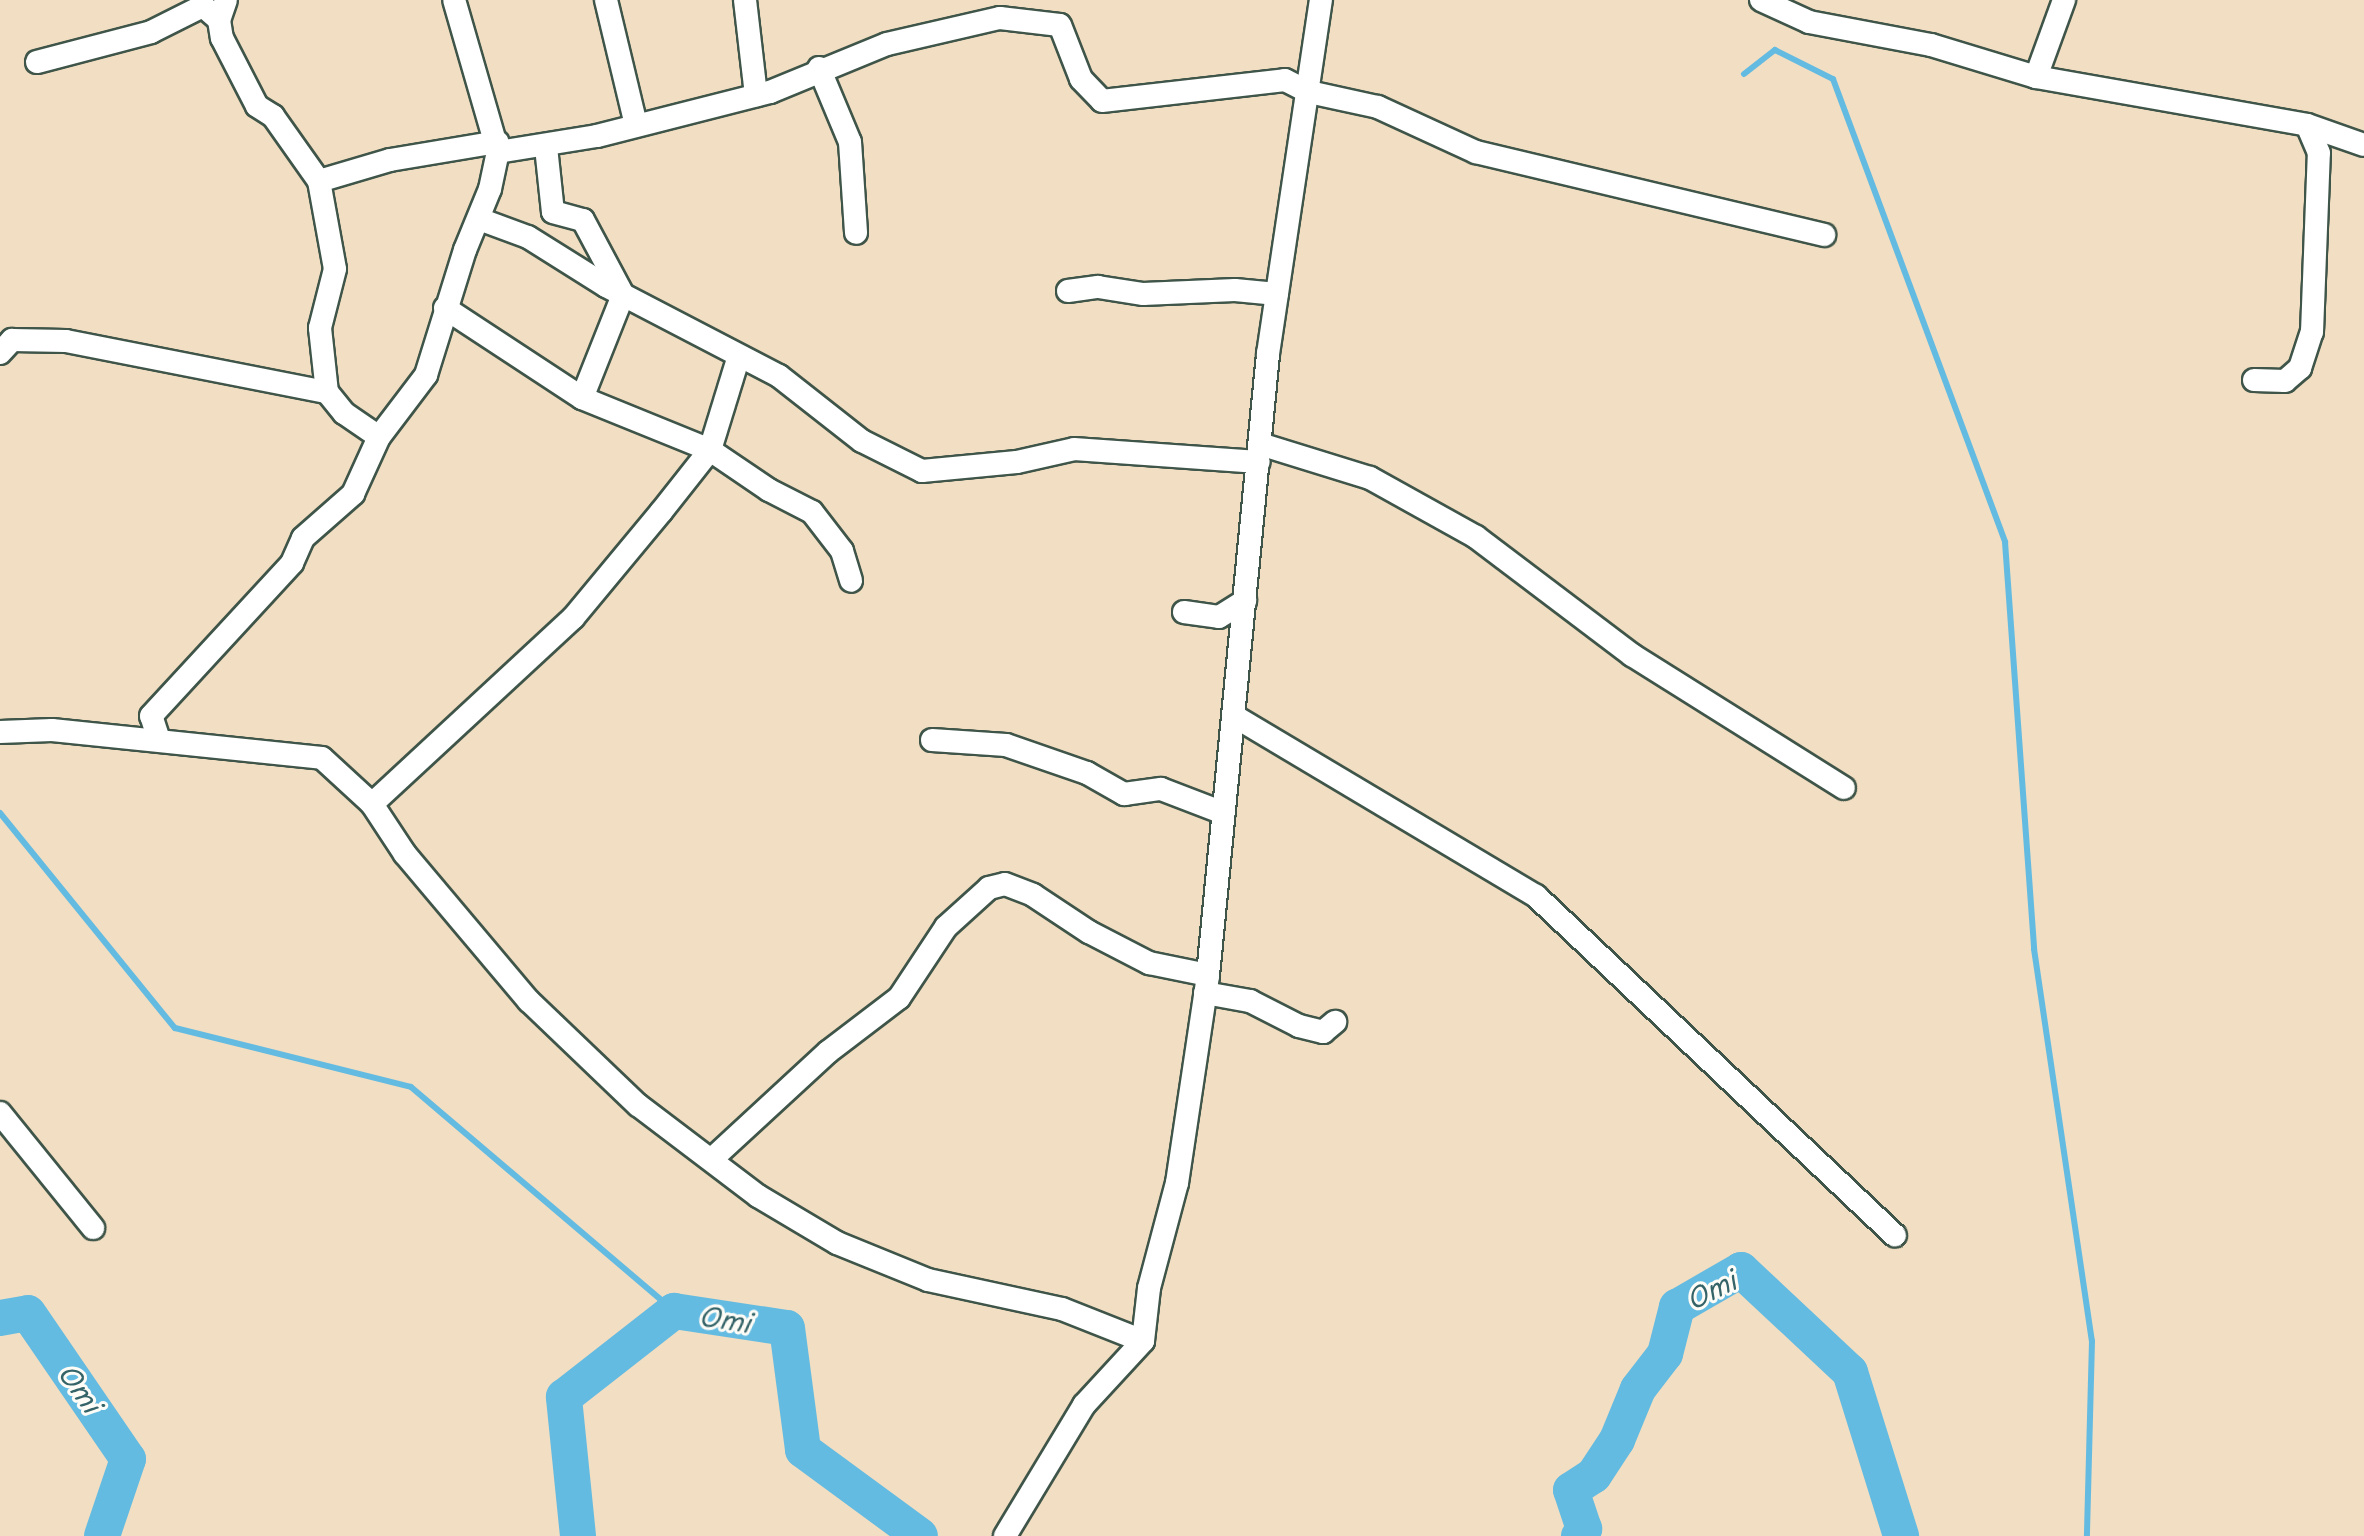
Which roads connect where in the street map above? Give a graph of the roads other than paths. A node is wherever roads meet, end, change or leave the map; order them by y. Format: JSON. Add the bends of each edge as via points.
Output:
{"nodes":[{"id":1,"x":454,"y":0,"type":"edge"},
{"id":2,"x":606,"y":0,"type":"edge"},
{"id":3,"x":745,"y":0,"type":"edge"},
{"id":4,"x":1321,"y":0,"type":"edge"},
{"id":5,"x":1761,"y":0,"type":"edge"},
{"id":6,"x":2064,"y":0,"type":"edge"},
{"id":7,"x":218,"y":7,"type":"edge"},
{"id":8,"x":37,"y":62,"type":"dead end"},
{"id":9,"x":819,"y":68,"type":"junction"},
{"id":10,"x":2036,"y":77,"type":"junction"},
{"id":11,"x":1309,"y":92,"type":"junction"},
{"id":12,"x":756,"y":95,"type":"junction"},
{"id":13,"x":636,"y":125,"type":"junction"},
{"id":14,"x":2307,"y":125,"type":"junction"},
{"id":15,"x":2364,"y":145,"type":"edge"},
{"id":16,"x":498,"y":147,"type":"junction"},
{"id":17,"x":546,"y":147,"type":"junction"},
{"id":18,"x":319,"y":181,"type":"junction"},
{"id":19,"x":479,"y":219,"type":"junction"},
{"id":20,"x":856,"y":233,"type":"dead end"},
{"id":21,"x":1824,"y":235,"type":"dead end"},
{"id":22,"x":1068,"y":291,"type":"dead end"},
{"id":23,"x":1277,"y":294,"type":"junction"},
{"id":24,"x":623,"y":295,"type":"junction"},
{"id":25,"x":445,"y":308,"type":"junction"},
{"id":26,"x":0,"y":353,"type":"edge"},
{"id":27,"x":739,"y":356,"type":"junction"},
{"id":28,"x":2254,"y":380,"type":"dead end"},
{"id":29,"x":327,"y":392,"type":"junction"},
{"id":30,"x":582,"y":398,"type":"junction"},
{"id":31,"x":379,"y":437,"type":"junction"},
{"id":32,"x":710,"y":450,"type":"junction"},
{"id":33,"x":1259,"y":453,"type":"junction"},
{"id":34,"x":851,"y":581,"type":"dead end"},
{"id":35,"x":1245,"y":601,"type":"junction"},
{"id":36,"x":1184,"y":612,"type":"dead end"},
{"id":37,"x":1234,"y":716,"type":"junction"},
{"id":38,"x":0,"y":732,"type":"edge"},
{"id":39,"x":159,"y":740,"type":"junction"},
{"id":40,"x":932,"y":740,"type":"dead end"},
{"id":41,"x":1844,"y":788,"type":"dead end"},
{"id":42,"x":372,"y":804,"type":"junction"},
{"id":43,"x":1224,"y":813,"type":"junction"},
{"id":44,"x":1207,"y":984,"type":"junction"},
{"id":45,"x":1335,"y":1022,"type":"dead end"},
{"id":46,"x":0,"y":1113,"type":"edge"},
{"id":47,"x":712,"y":1159,"type":"junction"},
{"id":48,"x":93,"y":1228,"type":"dead end"},
{"id":49,"x":1895,"y":1235,"type":"dead end"},
{"id":50,"x":1143,"y":1341,"type":"junction"},
{"id":51,"x":1005,"y":1536,"type":"edge"}],
"edges":[{"from":1,"to":16,"type":"street","via":[[468,61]]},
{"from":2,"to":13,"type":"street"},
{"from":3,"to":12,"type":"street"},
{"from":4,"to":11,"type":"street"},
{"from":5,"to":10,"type":"street","via":[[1809,22],[1931,45]]},
{"from":6,"to":10,"type":"street"},
{"from":7,"to":8,"type":"street","via":[[203,6],[151,32]]},
{"from":7,"to":18,"type":"street","via":[[222,38],[257,106],[273,116]]},
{"from":9,"to":11,"type":"street","via":[[887,44],[1000,18],[1060,25],[1081,79],[1102,101],[1285,80]]},
{"from":9,"to":12,"type":"street"},
{"from":9,"to":20,"type":"street","via":[[850,142]]},
{"from":10,"to":14,"type":"street"},
{"from":11,"to":21,"type":"street","via":[[1378,107],[1476,152]]},
{"from":11,"to":23,"type":"street"},
{"from":12,"to":13,"type":"street"},
{"from":13,"to":17,"type":"street"},
{"from":14,"to":15,"type":"street"},
{"from":14,"to":28,"type":"street","via":[[2319,153],[2312,332],[2300,368],[2285,381]]},
{"from":16,"to":17,"type":"street"},
{"from":16,"to":18,"type":"street","via":[[390,160]]},
{"from":16,"to":19,"type":"street"},
{"from":17,"to":24,"type":"street","via":[[553,212],[583,220]]},
{"from":18,"to":29,"type":"street","via":[[335,269],[320,328]]},
{"from":19,"to":24,"type":"street","via":[[528,237]]},
{"from":19,"to":25,"type":"street"},
{"from":22,"to":23,"type":"street","via":[[1098,287],[1143,294]]},
{"from":23,"to":33,"type":"street"},
{"from":24,"to":27,"type":"street"},
{"from":24,"to":30,"type":"street"},
{"from":25,"to":30,"type":"street"},
{"from":25,"to":31,"type":"street","via":[[426,375]]},
{"from":26,"to":29,"type":"street","via":[[12,340],[66,341]]},
{"from":27,"to":32,"type":"street"},
{"from":27,"to":33,"type":"street","via":[[779,376],[862,441],[922,471],[1017,462],[1074,449]]},
{"from":29,"to":31,"type":"street","via":[[344,413]]},
{"from":30,"to":32,"type":"street"},
{"from":31,"to":39,"type":"street","via":[[353,494],[303,538],[292,563],[151,716]]},
{"from":32,"to":34,"type":"street","via":[[812,512],[842,551]]},
{"from":32,"to":42,"type":"street","via":[[573,618]]},
{"from":33,"to":35,"type":"street"},
{"from":33,"to":41,"type":"street","via":[[1370,478],[1476,537],[1632,655]]},
{"from":35,"to":36,"type":"street","via":[[1219,617]]},
{"from":35,"to":37,"type":"street"},
{"from":37,"to":43,"type":"street"},
{"from":37,"to":49,"type":"street","via":[[1536,896]]},
{"from":38,"to":39,"type":"street","via":[[52,730]]},
{"from":39,"to":42,"type":"street","via":[[322,758]]},
{"from":40,"to":43,"type":"street","via":[[1006,745],[1087,773],[1124,794],[1161,789]]},
{"from":42,"to":47,"type":"street","via":[[405,854],[529,1001],[638,1105]]},
{"from":43,"to":44,"type":"street"},
{"from":44,"to":45,"type":"street","via":[[1299,1026],[1323,1032]]},
{"from":44,"to":47,"type":"street","via":[[1149,963],[1033,895],[1005,884],[989,888],[946,927],[899,998],[828,1052]]},
{"from":44,"to":50,"type":"street","via":[[1177,1183],[1149,1288]]},
{"from":46,"to":48,"type":"street"},
{"from":47,"to":50,"type":"street","via":[[758,1196],[837,1243],[928,1280],[1062,1309]]},
{"from":50,"to":51,"type":"street","via":[[1084,1405]]}]}
